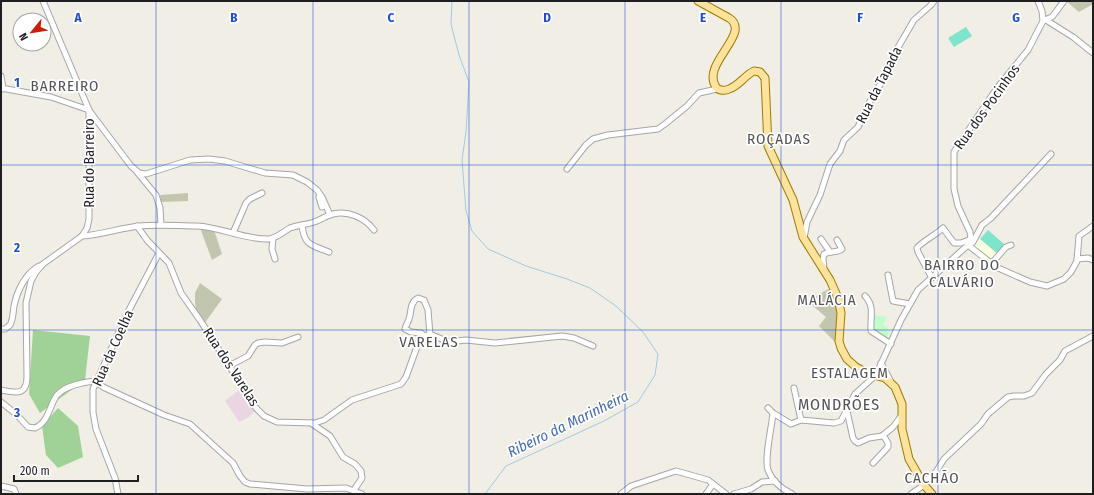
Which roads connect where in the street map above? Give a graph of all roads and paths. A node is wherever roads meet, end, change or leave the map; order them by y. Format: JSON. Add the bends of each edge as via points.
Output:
{"nodes":[{"id":1,"x":43,"y":1,"type":"edge"},
{"id":2,"x":698,"y":1,"type":"edge"},
{"id":3,"x":934,"y":1,"type":"edge"},
{"id":4,"x":1038,"y":1,"type":"edge"},
{"id":5,"x":1064,"y":1,"type":"edge"},
{"id":6,"x":1044,"y":20,"type":"junction"},
{"id":7,"x":1093,"y":54,"type":"edge"},
{"id":8,"x":1,"y":76,"type":"edge"},
{"id":9,"x":2,"y":89,"type":"edge"},
{"id":10,"x":717,"y":89,"type":"junction"},
{"id":11,"x":89,"y":110,"type":"junction"},
{"id":12,"x":1051,"y":154,"type":"dead end"},
{"id":13,"x":567,"y":169,"type":"dead end"},
{"id":14,"x":136,"y":171,"type":"junction"},
{"id":15,"x":304,"y":180,"type":"junction"},
{"id":16,"x":262,"y":193,"type":"dead end"},
{"id":17,"x":322,"y":207,"type":"dead end"},
{"id":18,"x":330,"y":215,"type":"junction"},
{"id":19,"x":162,"y":225,"type":"junction"},
{"id":20,"x":137,"y":226,"type":"junction"},
{"id":21,"x":302,"y":226,"type":"junction"},
{"id":22,"x":1093,"y":226,"type":"edge"},
{"id":23,"x":374,"y":230,"type":"dead end"},
{"id":24,"x":233,"y":233,"type":"junction"},
{"id":25,"x":82,"y":236,"type":"junction"},
{"id":26,"x":273,"y":238,"type":"junction"},
{"id":27,"x":804,"y":238,"type":"junction"},
{"id":28,"x":821,"y":239,"type":"dead end"},
{"id":29,"x":971,"y":239,"type":"junction"},
{"id":30,"x":837,"y":240,"type":"dead end"},
{"id":31,"x":824,"y":244,"type":"junction"},
{"id":32,"x":968,"y":245,"type":"junction"},
{"id":33,"x":1011,"y":245,"type":"dead end"},
{"id":34,"x":329,"y":252,"type":"dead end"},
{"id":35,"x":830,"y":252,"type":"junction"},
{"id":36,"x":159,"y":253,"type":"junction"},
{"id":37,"x":824,"y":255,"type":"junction"},
{"id":38,"x":275,"y":259,"type":"dead end"},
{"id":39,"x":1077,"y":259,"type":"junction"},
{"id":40,"x":1093,"y":260,"type":"edge"},
{"id":41,"x":991,"y":264,"type":"junction"},
{"id":42,"x":42,"y":265,"type":"junction"},
{"id":43,"x":824,"y":272,"type":"junction"},
{"id":44,"x":888,"y":275,"type":"dead end"},
{"id":45,"x":932,"y":278,"type":"junction"},
{"id":46,"x":866,"y":296,"type":"dead end"},
{"id":47,"x":910,"y":304,"type":"junction"},
{"id":48,"x":1,"y":329,"type":"edge"},
{"id":49,"x":430,"y":334,"type":"junction"},
{"id":50,"x":298,"y":336,"type":"dead end"},
{"id":51,"x":424,"y":336,"type":"junction"},
{"id":52,"x":1093,"y":336,"type":"edge"},
{"id":53,"x":891,"y":344,"type":"junction"},
{"id":54,"x":593,"y":346,"type":"dead end"},
{"id":55,"x":881,"y":363,"type":"junction"},
{"id":56,"x":229,"y":366,"type":"junction"},
{"id":57,"x":876,"y":375,"type":"junction"},
{"id":58,"x":96,"y":382,"type":"junction"},
{"id":59,"x":794,"y":388,"type":"dead end"},
{"id":60,"x":896,"y":389,"type":"junction"},
{"id":61,"x":1,"y":390,"type":"edge"},
{"id":62,"x":1,"y":402,"type":"edge"},
{"id":63,"x":768,"y":408,"type":"dead end"},
{"id":64,"x":847,"y":410,"type":"junction"},
{"id":65,"x":774,"y":413,"type":"junction"},
{"id":66,"x":903,"y":414,"type":"junction"},
{"id":67,"x":801,"y":420,"type":"junction"},
{"id":68,"x":311,"y":423,"type":"junction"},
{"id":69,"x":883,"y":435,"type":"junction"},
{"id":70,"x":873,"y":463,"type":"dead end"},
{"id":71,"x":776,"y":481,"type":"junction"},
{"id":72,"x":714,"y":484,"type":"junction"},
{"id":73,"x":923,"y":484,"type":"junction"},
{"id":74,"x":1,"y":486,"type":"edge"},
{"id":75,"x":354,"y":490,"type":"junction"},
{"id":76,"x":16,"y":494,"type":"edge"},
{"id":77,"x":118,"y":494,"type":"edge"},
{"id":78,"x":362,"y":494,"type":"edge"},
{"id":79,"x":621,"y":494,"type":"edge"},
{"id":80,"x":706,"y":494,"type":"edge"},
{"id":81,"x":726,"y":494,"type":"edge"},
{"id":82,"x":734,"y":494,"type":"edge"},
{"id":83,"x":792,"y":494,"type":"edge"},
{"id":84,"x":911,"y":494,"type":"edge"},
{"id":85,"x":932,"y":494,"type":"edge"}],
"edges":[{"from":1,"to":11,"type":"street","name":"Rua do Barreiro"},
{"from":2,"to":10,"type":"main road","via":[[729,18],[735,26],[732,38],[714,69],[714,84]]},
{"from":3,"to":27,"type":"street","name":"Rua da Tapada","via":[[914,20],[893,56],[886,75],[858,128],[844,140],[840,151],[830,164],[820,197],[807,222]]},
{"from":4,"to":6,"type":"street"},
{"from":5,"to":6,"type":"street","via":[[1053,15]]},
{"from":6,"to":7,"type":"street","via":[[1073,37]]},
{"from":6,"to":29,"type":"street","name":"Rua dos Pocinhos","via":[[1026,54],[998,87],[954,152],[955,195]]},
{"from":8,"to":9,"type":"street"},
{"from":9,"to":11,"type":"street","via":[[51,97]]},
{"from":10,"to":13,"type":"street","via":[[699,93],[658,129],[608,135],[591,140]]},
{"from":10,"to":27,"type":"main road","via":[[731,89],[754,71],[760,72],[765,78],[767,145],[794,200]]},
{"from":11,"to":14,"type":"street"},
{"from":11,"to":25,"type":"street","name":"Rua do Barreiro","via":[[89,219]]},
{"from":12,"to":32,"type":"street","via":[[982,225],[973,243]]},
{"from":14,"to":15,"type":"street","via":[[149,174],[186,161],[209,159],[265,173],[289,174]]},
{"from":14,"to":19,"type":"street","via":[[156,195]]},
{"from":15,"to":17,"type":"street","via":[[319,197]]},
{"from":15,"to":18,"type":"street","via":[[320,193]]},
{"from":16,"to":24,"type":"street","via":[[246,203]]},
{"from":18,"to":21,"type":"street"},
{"from":18,"to":23,"type":"street","via":[[356,216]]},
{"from":19,"to":20,"type":"street"},
{"from":19,"to":24,"type":"street","via":[[201,227]]},
{"from":20,"to":25,"type":"street"},
{"from":20,"to":36,"type":"street","name":"Rua dos Varelas"},
{"from":21,"to":26,"type":"street","via":[[290,228]]},
{"from":21,"to":34,"type":"street","via":[[307,241]]},
{"from":22,"to":39,"type":"street","via":[[1080,236]]},
{"from":24,"to":26,"type":"street","via":[[264,239]]},
{"from":25,"to":42,"type":"street"},
{"from":26,"to":38,"type":"street","via":[[272,249]]},
{"from":27,"to":43,"type":"main road"},
{"from":28,"to":31,"type":"street"},
{"from":29,"to":32,"type":"street"},
{"from":29,"to":45,"type":"street","via":[[954,243],[943,228],[920,244],[917,250]]},
{"from":30,"to":35,"type":"street","via":[[842,249]]},
{"from":31,"to":35,"type":"street"},
{"from":31,"to":37,"type":"street"},
{"from":32,"to":41,"type":"street"},
{"from":32,"to":45,"type":"street"},
{"from":33,"to":41,"type":"street"},
{"from":35,"to":37,"type":"street"},
{"from":36,"to":56,"type":"street","name":"Rua dos Varelas","via":[[171,267],[183,296]]},
{"from":36,"to":58,"type":"street","name":"Rua da Coelha"},
{"from":37,"to":43,"type":"street"},
{"from":39,"to":40,"type":"street"},
{"from":39,"to":41,"type":"street","via":[[1066,278],[1047,286],[1030,282]]},
{"from":42,"to":48,"type":"street","via":[[27,276],[17,296],[11,324]]},
{"from":42,"to":61,"type":"street","via":[[31,281],[27,297],[26,385],[18,392]]},
{"from":43,"to":57,"type":"main road","via":[[840,303],[839,341],[842,351],[856,367]]},
{"from":44,"to":47,"type":"street","via":[[893,301]]},
{"from":45,"to":47,"type":"street","via":[[918,290]]},
{"from":46,"to":53,"type":"street","via":[[872,308],[871,331]]},
{"from":47,"to":53,"type":"street"},
{"from":49,"to":51,"type":"street"},
{"from":49,"to":51,"type":"street","via":[[427,307],[424,300],[418,298],[411,307],[405,329]]},
{"from":49,"to":54,"type":"street","via":[[449,342],[466,340],[495,343],[562,336]]},
{"from":50,"to":56,"type":"street","via":[[280,343],[258,343],[248,356]]},
{"from":51,"to":68,"type":"street","name":"Rua dos Varelas","via":[[416,347],[406,377],[401,384],[352,400],[324,420]]},
{"from":52,"to":73,"type":"street","via":[[1065,352],[1032,393],[1008,397],[990,412]]},
{"from":53,"to":55,"type":"street"},
{"from":55,"to":57,"type":"street"},
{"from":55,"to":60,"type":"street"},
{"from":56,"to":68,"type":"street","name":"Rua dos Varelas","via":[[264,416],[281,423]]},
{"from":57,"to":60,"type":"main road","via":[[887,379]]},
{"from":57,"to":64,"type":"street","via":[[857,392]]},
{"from":58,"to":62,"type":"street","via":[[74,386],[61,392],[44,422],[33,429],[28,428]]},
{"from":58,"to":75,"type":"street","via":[[190,424],[233,463],[239,475],[248,484]]},
{"from":58,"to":77,"type":"street","name":"Rua da Coelha","via":[[93,399],[96,429],[115,478]]},
{"from":59,"to":67,"type":"street"},
{"from":60,"to":66,"type":"main road"},
{"from":63,"to":65,"type":"street"},
{"from":64,"to":67,"type":"street","via":[[842,420],[837,423]]},
{"from":64,"to":69,"type":"street","via":[[855,441]]},
{"from":65,"to":67,"type":"street","via":[[791,424]]},
{"from":65,"to":71,"type":"street","via":[[767,466]]},
{"from":66,"to":69,"type":"street"},
{"from":66,"to":73,"type":"main road","via":[[903,431],[910,459]]},
{"from":68,"to":75,"type":"street","via":[[330,436],[343,457],[358,466],[362,478]]},
{"from":69,"to":70,"type":"street","via":[[888,447]]},
{"from":71,"to":82,"type":"street","via":[[762,482],[751,489]]},
{"from":71,"to":83,"type":"street","via":[[781,488]]},
{"from":72,"to":79,"type":"street","via":[[676,471],[631,486]]},
{"from":72,"to":80,"type":"street"},
{"from":72,"to":81,"type":"street"},
{"from":73,"to":84,"type":"street"},
{"from":73,"to":85,"type":"main road"},
{"from":74,"to":76,"type":"street","via":[[14,488]]},
{"from":75,"to":78,"type":"street"}]}
